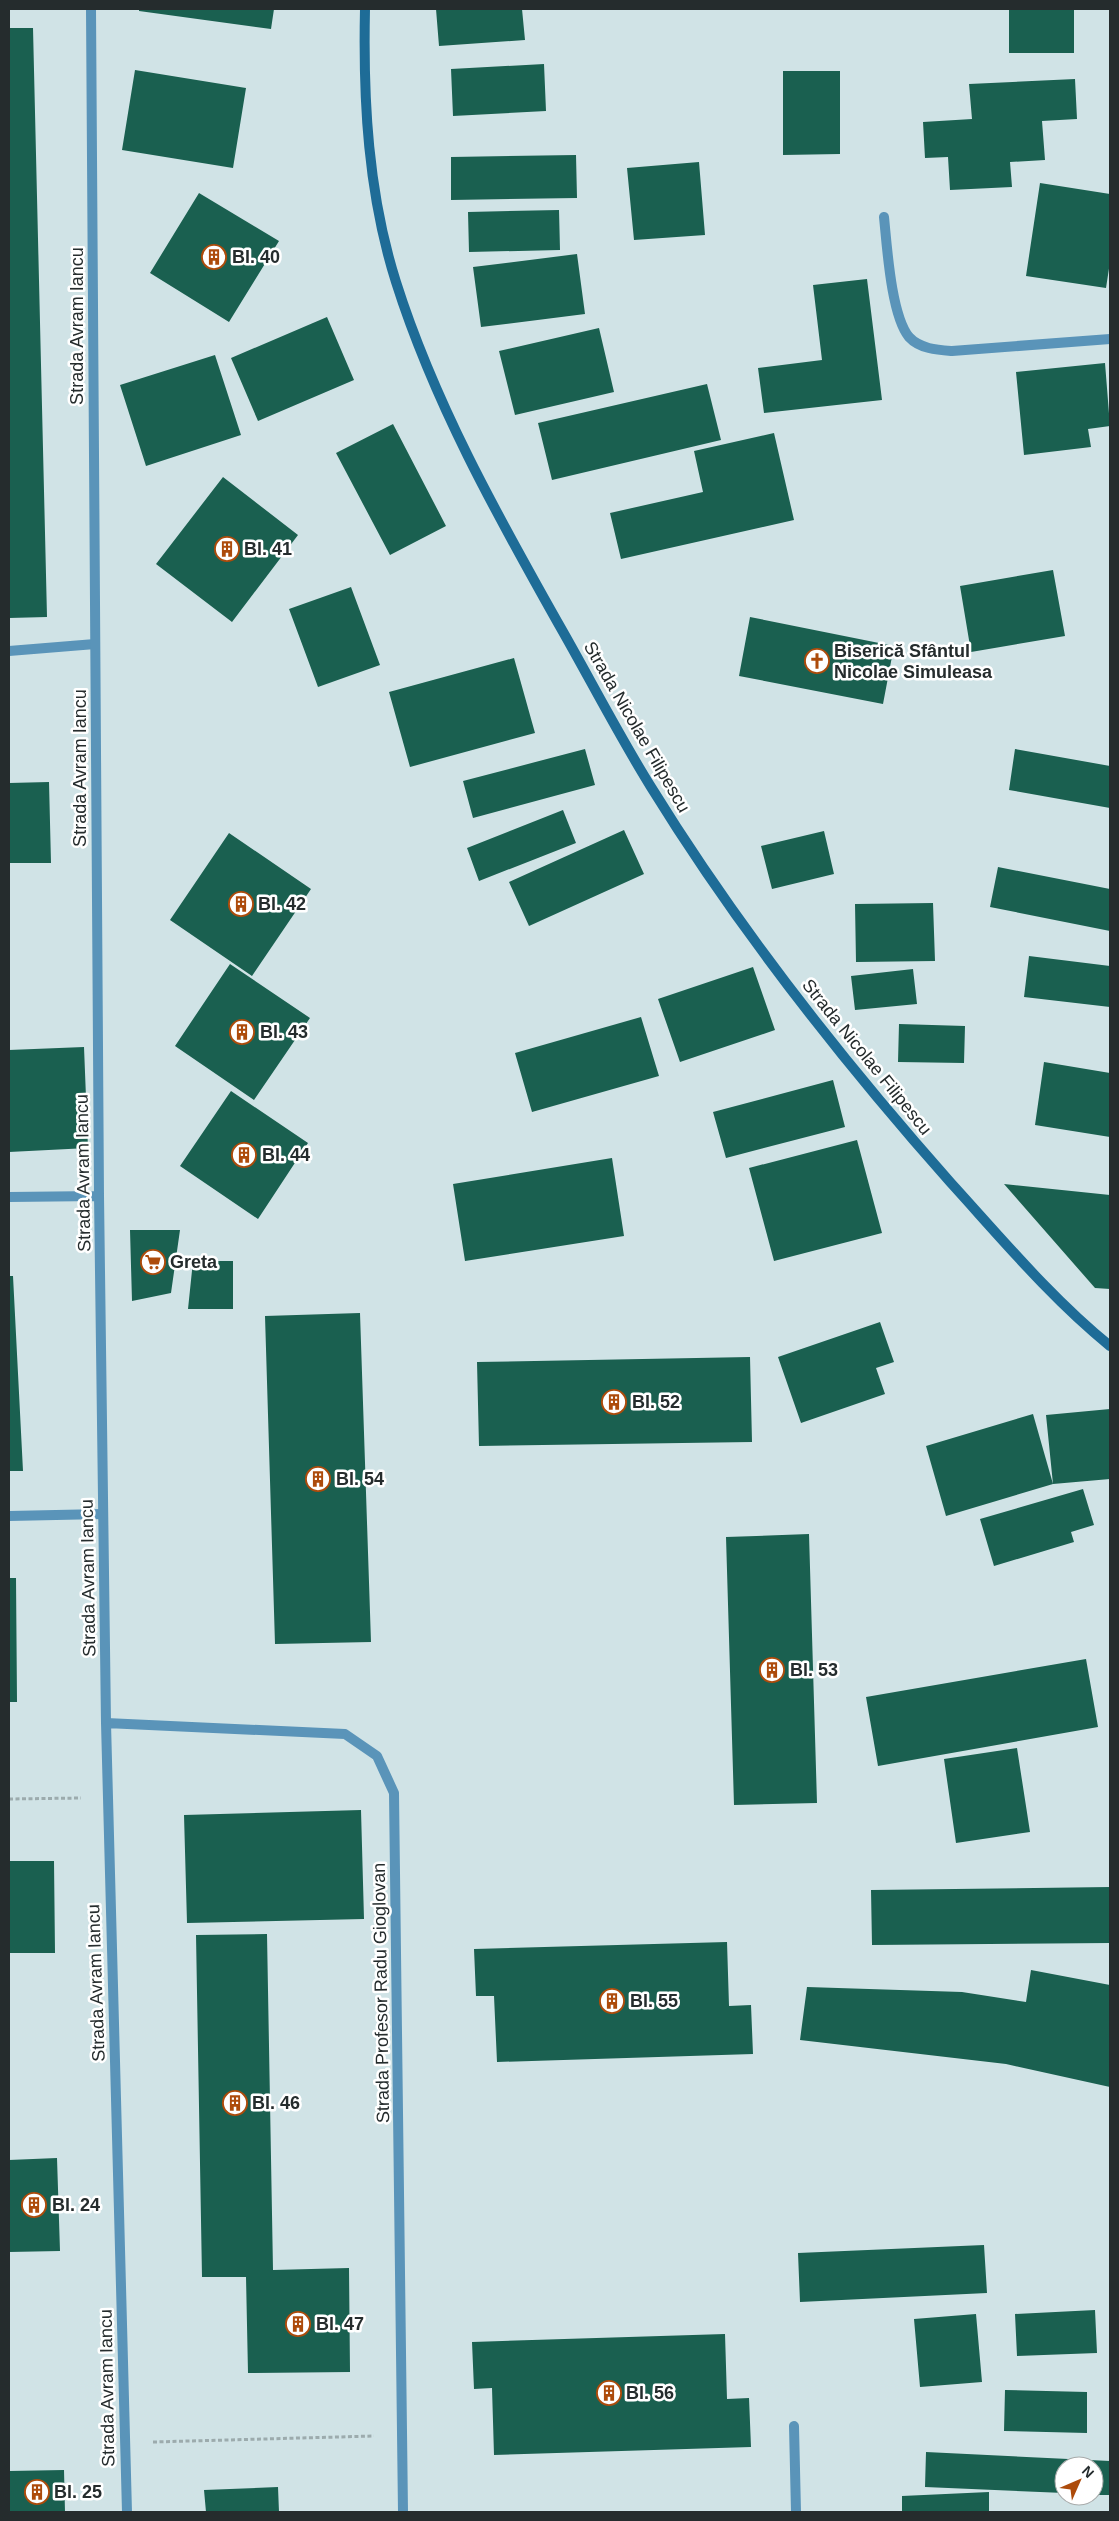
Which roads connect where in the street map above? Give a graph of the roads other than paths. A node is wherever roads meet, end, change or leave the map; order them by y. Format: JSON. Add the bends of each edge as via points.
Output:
{"nodes":[{"id":1,"x":91,"y":9,"type":"edge"},
{"id":2,"x":365,"y":9,"type":"edge"},
{"id":3,"x":884,"y":217,"type":"dead end"},
{"id":4,"x":1110,"y":339,"type":"edge"},
{"id":5,"x":95,"y":644,"type":"junction"},
{"id":6,"x":9,"y":651,"type":"edge"},
{"id":7,"x":99,"y":1196,"type":"junction"},
{"id":8,"x":9,"y":1197,"type":"edge"},
{"id":9,"x":1110,"y":1346,"type":"edge"},
{"id":10,"x":103,"y":1514,"type":"junction"},
{"id":11,"x":9,"y":1516,"type":"edge"},
{"id":12,"x":106,"y":1724,"type":"junction"},
{"id":13,"x":794,"y":2426,"type":"dead end"},
{"id":14,"x":126,"y":2512,"type":"edge"},
{"id":15,"x":404,"y":2512,"type":"edge"},
{"id":16,"x":796,"y":2512,"type":"edge"}],
"edges":[{"from":1,"to":5,"type":"street","name":"Strada Avram Iancu"},
{"from":2,"to":9,"type":"street","name":"Strada Nicolae Filipescu","via":[[368,138],[378,214],[396,282],[444,409],[499,517],[650,786],[763,952],[879,1102],[1027,1267]]},
{"from":3,"to":4,"type":"street","via":[[899,317],[910,338],[928,349],[952,352]]},
{"from":5,"to":6,"type":"street"},
{"from":5,"to":7,"type":"street","name":"Strada Avram Iancu"},
{"from":7,"to":8,"type":"street"},
{"from":7,"to":10,"type":"street","name":"Strada Avram Iancu"},
{"from":10,"to":11,"type":"street"},
{"from":10,"to":12,"type":"street","name":"Strada Avram Iancu"},
{"from":12,"to":14,"type":"street","name":"Strada Avram Iancu"},
{"from":12,"to":15,"type":"street","name":"Strada Profesor Radu Gioglovan","via":[[345,1734],[376,1756],[394,1793]]},
{"from":13,"to":16,"type":"street"}]}
